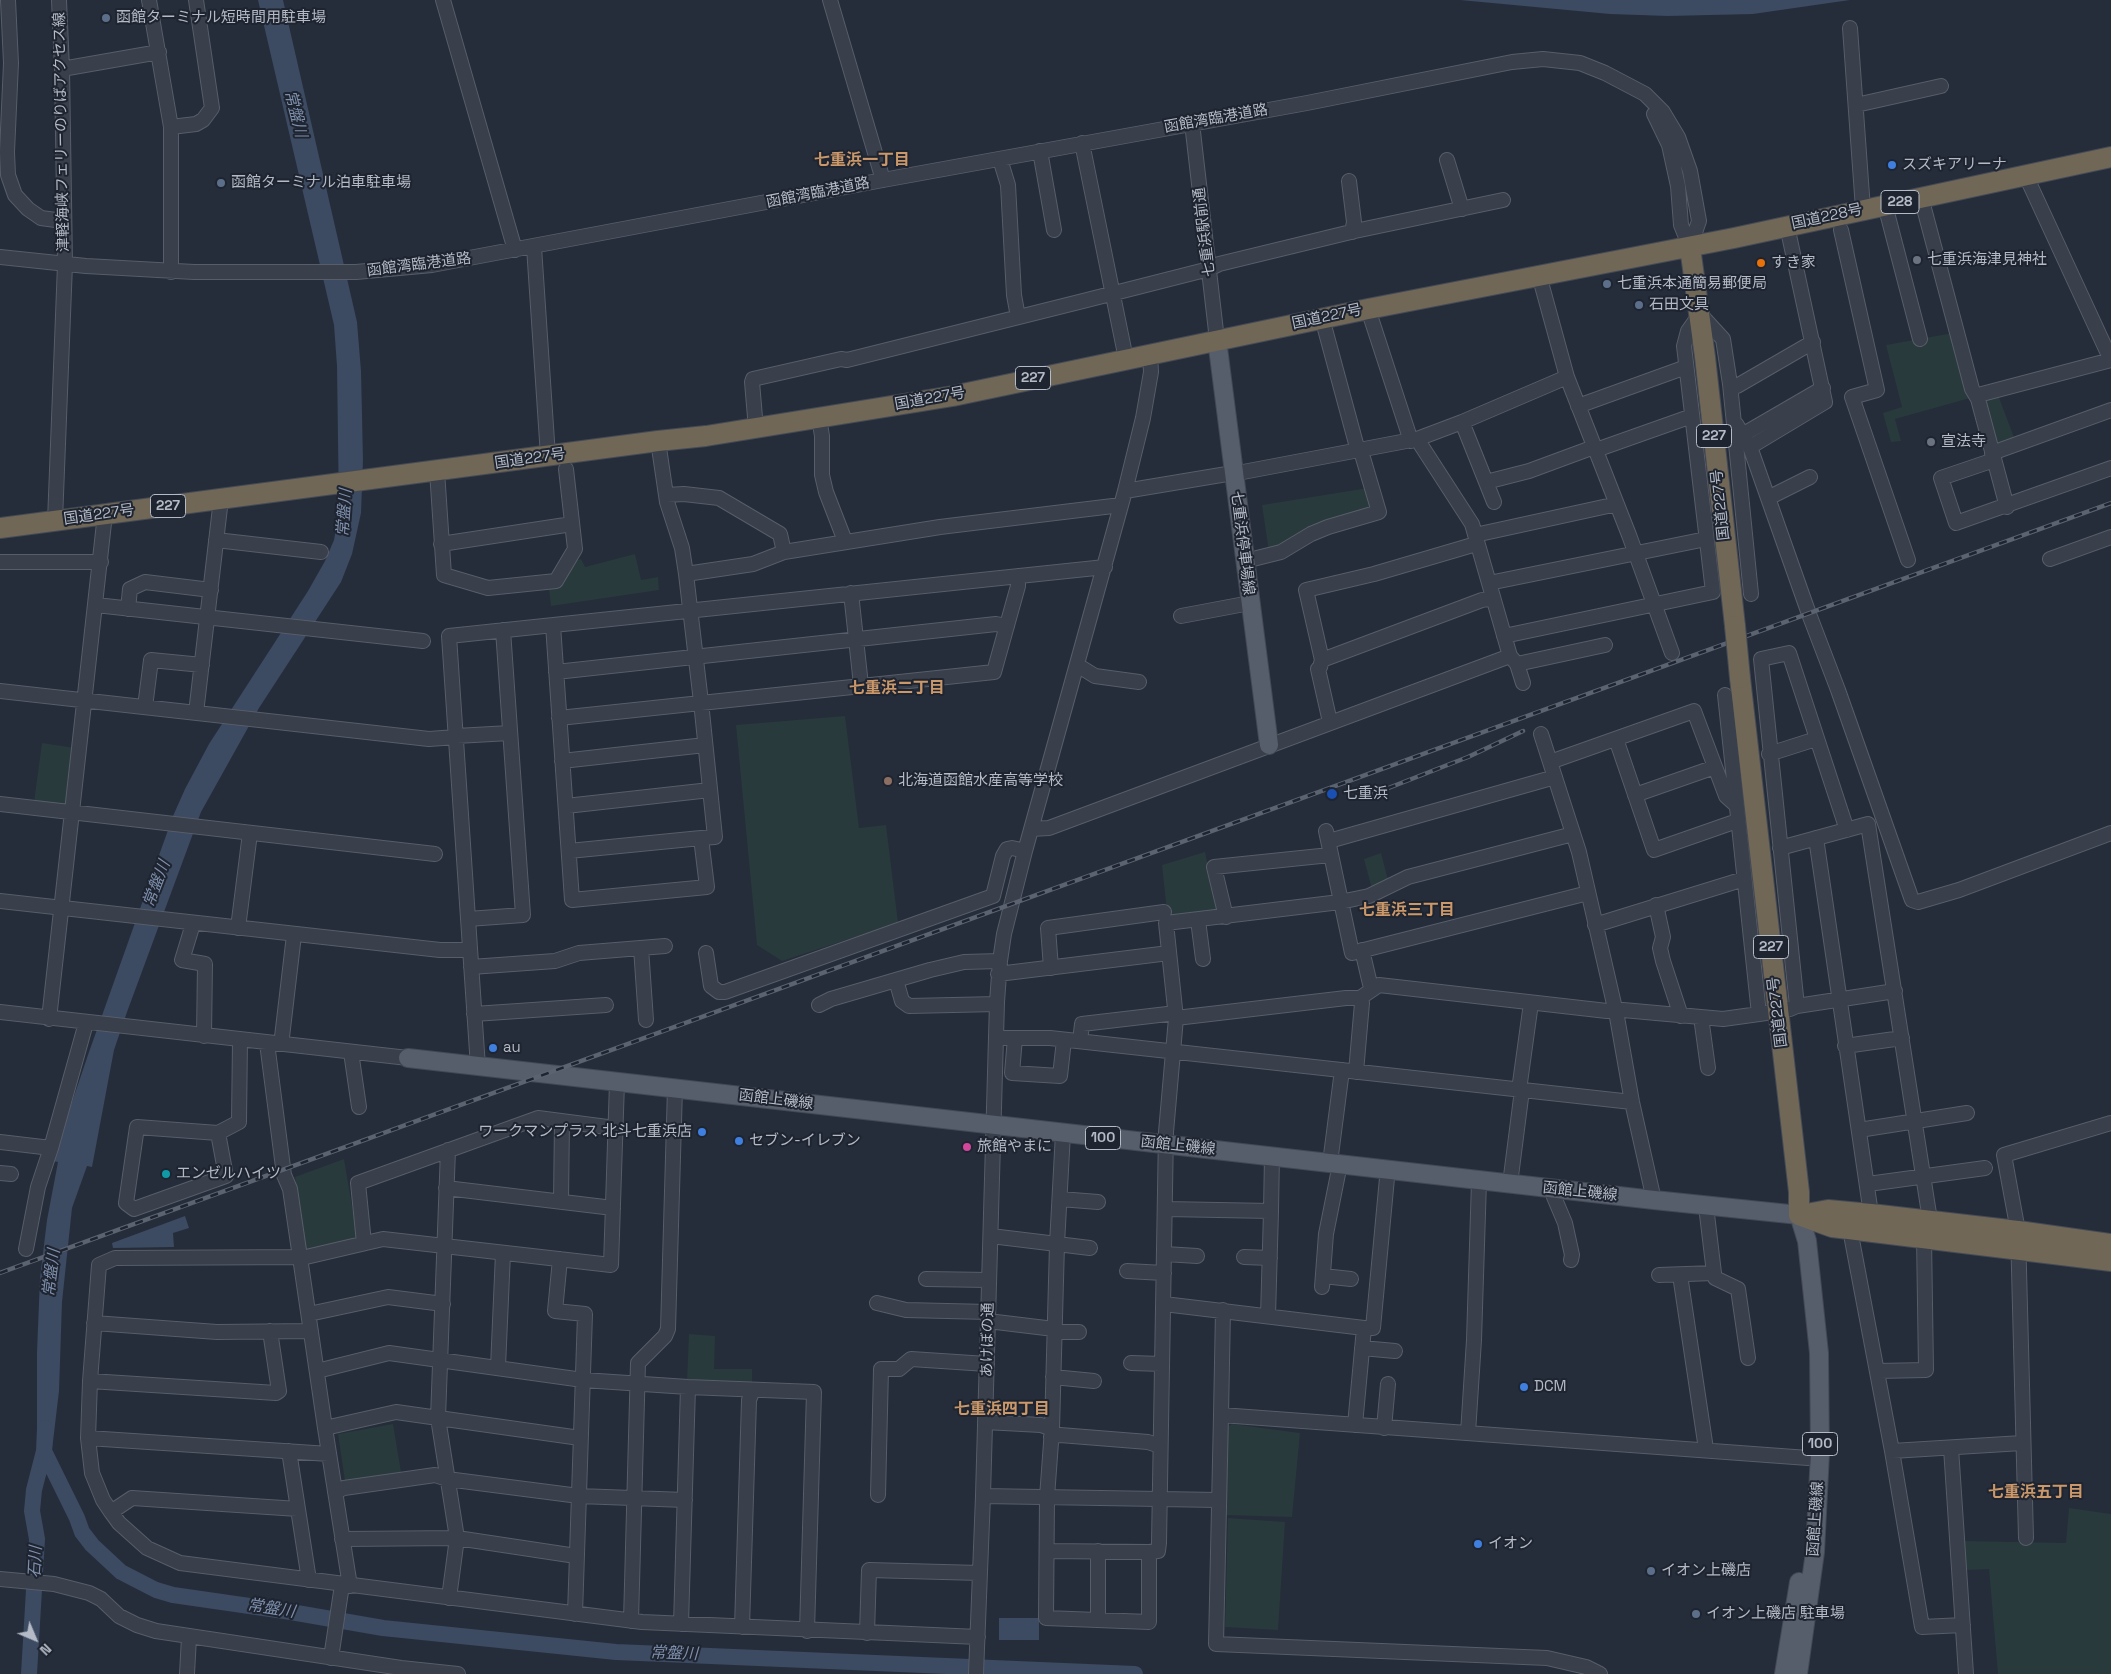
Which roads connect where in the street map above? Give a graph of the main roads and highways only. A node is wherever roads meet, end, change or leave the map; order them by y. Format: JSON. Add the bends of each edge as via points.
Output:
{"nodes":[{"id":1,"x":2111,"y":157,"type":"edge"},
{"id":2,"x":1690,"y":247,"type":"junction"},
{"id":3,"x":1217,"y":340,"type":"junction"},
{"id":4,"x":0,"y":528,"type":"edge"},
{"id":5,"x":1269,"y":745,"type":"road end"},
{"id":6,"x":408,"y":1058,"type":"road end"},
{"id":7,"x":1799,"y":1215,"type":"junction"},
{"id":8,"x":1927,"y":1229,"type":"junction"},
{"id":9,"x":2018,"y":1240,"type":"junction"},
{"id":10,"x":2111,"y":1244,"type":"edge"},
{"id":11,"x":2111,"y":1261,"type":"edge"},
{"id":12,"x":1784,"y":1674,"type":"edge"},
{"id":13,"x":1798,"y":1674,"type":"edge"}],
"edges":[{"from":1,"to":2,"type":"highway","name":"国道228号","number":"228"},
{"from":2,"to":3,"type":"highway","name":"国道227号","number":"227"},
{"from":2,"to":7,"type":"highway","name":"国道227号","number":"227","bridge":true,"via":[[1799,1192]]},
{"from":3,"to":4,"type":"highway","name":"国道227号","number":"227","via":[[953,396],[756,429]]},
{"from":3,"to":5,"type":"main road","name":"七重浜停車場線","via":[[1238,472],[1250,604]]},
{"from":6,"to":7,"type":"main road","name":"函館上磯線","number":"100"},
{"from":7,"to":8,"type":"highway","via":[[1832,1227]]},
{"from":7,"to":8,"type":"highway","via":[[1828,1210],[1871,1214]]},
{"from":7,"to":12,"type":"main road","name":"函館上磯線","number":"100","via":[[1798,1242],[1808,1357],[1806,1543]]},
{"from":7,"to":13,"type":"main road","name":"函館上磯線","number":"100","via":[[1807,1241],[1819,1353],[1820,1453],[1815,1552]]},
{"from":8,"to":9,"type":"highway"},
{"from":9,"to":10,"type":"highway"},
{"from":9,"to":11,"type":"highway"}]}
